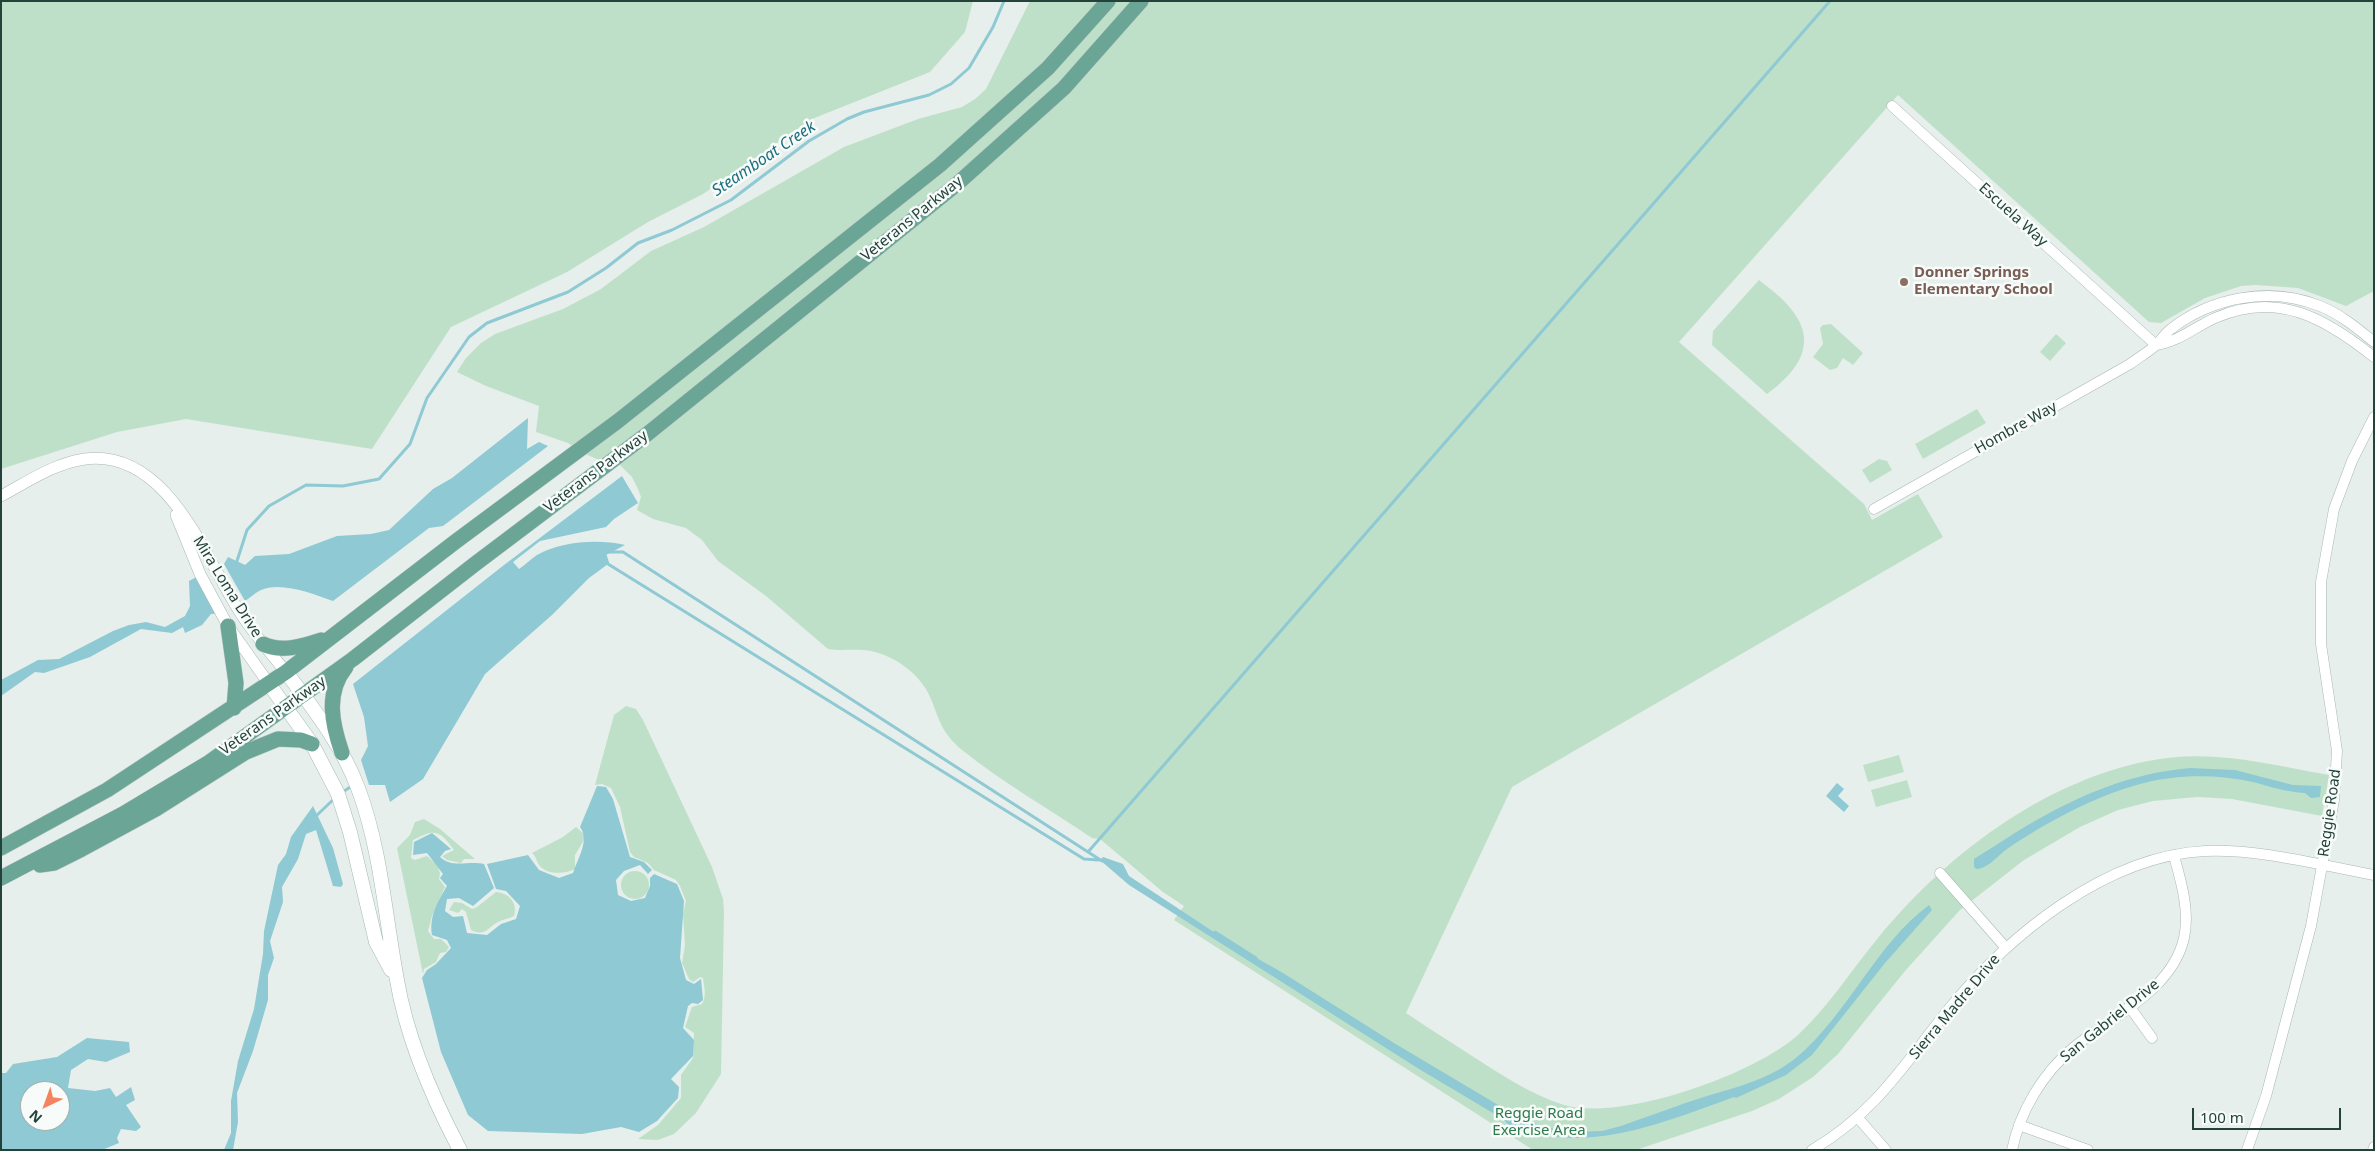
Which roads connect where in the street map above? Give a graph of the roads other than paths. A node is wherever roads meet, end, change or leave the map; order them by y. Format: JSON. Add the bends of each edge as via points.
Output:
{"nodes":[{"id":1,"x":1108,"y":1,"type":"edge"},
{"id":2,"x":1141,"y":1,"type":"edge"},
{"id":3,"x":1892,"y":106,"type":"dead end"},
{"id":4,"x":2374,"y":342,"type":"edge"},
{"id":5,"x":2156,"y":345,"type":"junction"},
{"id":6,"x":2374,"y":357,"type":"edge"},
{"id":7,"x":2374,"y":417,"type":"edge"},
{"id":8,"x":167,"y":495,"type":"junction"},
{"id":9,"x":1,"y":496,"type":"edge"},
{"id":10,"x":1874,"y":509,"type":"dead end"},
{"id":11,"x":224,"y":620,"type":"junction"},
{"id":12,"x":332,"y":636,"type":"junction"},
{"id":13,"x":263,"y":644,"type":"junction"},
{"id":14,"x":353,"y":659,"type":"junction"},
{"id":15,"x":286,"y":672,"type":"junction"},
{"id":16,"x":269,"y":684,"type":"junction"},
{"id":17,"x":303,"y":695,"type":"junction"},
{"id":18,"x":285,"y":707,"type":"junction"},
{"id":19,"x":234,"y":708,"type":"junction"},
{"id":20,"x":312,"y":744,"type":"junction"},
{"id":21,"x":342,"y":753,"type":"junction"},
{"id":22,"x":1,"y":848,"type":"edge"},
{"id":23,"x":2174,"y":856,"type":"junction"},
{"id":24,"x":2322,"y":866,"type":"junction"},
{"id":25,"x":24,"y":868,"type":"junction"},
{"id":26,"x":1940,"y":873,"type":"dead end"},
{"id":27,"x":2374,"y":875,"type":"edge"},
{"id":28,"x":1,"y":878,"type":"edge"},
{"id":29,"x":2006,"y":948,"type":"junction"},
{"id":30,"x":397,"y":982,"type":"junction"},
{"id":31,"x":2129,"y":1006,"type":"junction"},
{"id":32,"x":2152,"y":1038,"type":"dead end"},
{"id":33,"x":1858,"y":1118,"type":"junction"},
{"id":34,"x":2019,"y":1125,"type":"junction"},
{"id":35,"x":460,"y":1150,"type":"edge"},
{"id":36,"x":1812,"y":1150,"type":"edge"},
{"id":37,"x":1886,"y":1150,"type":"edge"},
{"id":38,"x":2012,"y":1150,"type":"edge"},
{"id":39,"x":2088,"y":1150,"type":"edge"},
{"id":40,"x":2247,"y":1150,"type":"edge"}],
"edges":[{"from":1,"to":12,"type":"main road","name":"Veterans Parkway","via":[[1048,68],[940,165],[618,421]]},
{"from":2,"to":14,"type":"main road","name":"Veterans Parkway","via":[[1064,88],[957,184],[646,435]]},
{"from":3,"to":5,"type":"street","name":"Escuela Way"},
{"from":4,"to":5,"type":"street","name":"Hombre Way","via":[[2346,320],[2319,306],[2288,297],[2270,296],[2232,300],[2202,311],[2171,328]]},
{"from":5,"to":6,"type":"street","name":"Hombre Way","via":[[2168,343],[2218,316],[2247,309],[2273,308],[2322,320]]},
{"from":5,"to":10,"type":"street","name":"Hombre Way","via":[[2130,364]]},
{"from":7,"to":24,"type":"street","name":"Reggie Road","via":[[2342,483],[2321,582],[2320,644],[2337,751],[2334,800]]},
{"from":8,"to":9,"type":"street","name":"Mira Loma Drive","via":[[154,480],[139,470],[105,459],[86,459],[69,462]]},
{"from":8,"to":11,"type":"street","name":"Mira Loma Drive","via":[[200,574]]},
{"from":8,"to":13,"type":"street","name":"Mira Loma Drive"},
{"from":11,"to":16,"type":"street","name":"Mira Loma Drive"},
{"from":11,"to":19,"type":"main road","via":[[236,683]]},
{"from":12,"to":13,"type":"main road","via":[[304,646],[276,649]]},
{"from":12,"to":15,"type":"main road","name":"Veterans Parkway"},
{"from":13,"to":15,"type":"street","name":"Mira Loma Drive"},
{"from":14,"to":17,"type":"main road","name":"Veterans Parkway"},
{"from":14,"to":21,"type":"main road","via":[[333,688],[334,729]]},
{"from":15,"to":16,"type":"main road","name":"Veterans Parkway"},
{"from":15,"to":17,"type":"main road","name":"Mira Loma Drive"},
{"from":16,"to":18,"type":"main road","name":"Mira Loma Drive"},
{"from":16,"to":19,"type":"main road","name":"Veterans Parkway"},
{"from":17,"to":18,"type":"main road","name":"Veterans Parkway"},
{"from":17,"to":21,"type":"main road","name":"Mira Loma Drive"},
{"from":18,"to":20,"type":"main road","name":"Mira Loma Drive"},
{"from":18,"to":25,"type":"main road","name":"Veterans Parkway","via":[[208,763]]},
{"from":19,"to":22,"type":"main road","name":"Veterans Parkway","via":[[108,790]]},
{"from":20,"to":25,"type":"main road","via":[[278,739],[246,752],[82,849],[54,863]]},
{"from":20,"to":30,"type":"main road","name":"Mira Loma Drive","via":[[345,814],[376,942]]},
{"from":21,"to":30,"type":"main road","name":"Mira Loma Drive","via":[[361,796],[375,843]]},
{"from":23,"to":24,"type":"street","name":"Sierra Madre Drive","via":[[2229,851]]},
{"from":23,"to":29,"type":"street","name":"Sierra Madre Drive","via":[[2140,865],[2098,885],[2049,914]]},
{"from":23,"to":31,"type":"street","name":"San Gabriel Drive","via":[[2186,910],[2184,938],[2165,976]]},
{"from":24,"to":27,"type":"street","name":"Sierra Madre Drive"},
{"from":24,"to":40,"type":"street","name":"Reggie Road","via":[[2311,926],[2266,1096]]},
{"from":25,"to":28,"type":"main road","name":"Veterans Parkway"},
{"from":26,"to":29,"type":"street"},
{"from":29,"to":33,"type":"street","name":"Sierra Madre Drive","via":[[1962,994],[1890,1085]]},
{"from":30,"to":35,"type":"main road","name":"Mira Loma Drive","via":[[417,1054]]},
{"from":31,"to":32,"type":"street"},
{"from":31,"to":34,"type":"street","name":"San Gabriel Drive","via":[[2061,1060],[2035,1092]]},
{"from":33,"to":36,"type":"street","name":"Sierra Madre Drive"},
{"from":33,"to":37,"type":"street"},
{"from":34,"to":38,"type":"street","name":"San Gabriel Drive"},
{"from":34,"to":39,"type":"street"}]}
